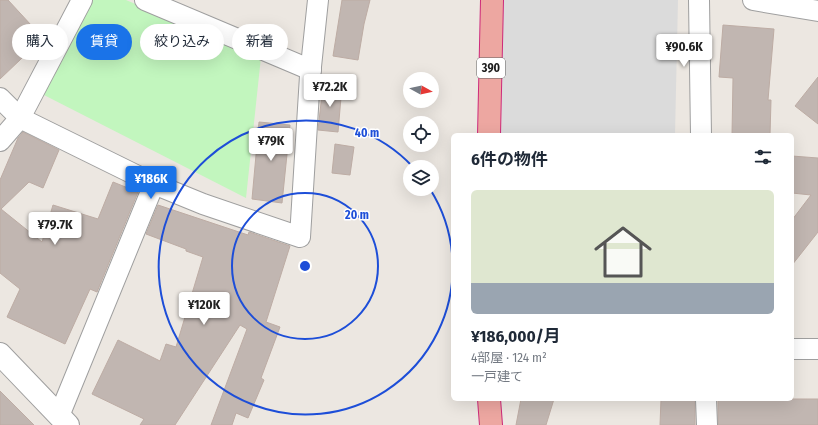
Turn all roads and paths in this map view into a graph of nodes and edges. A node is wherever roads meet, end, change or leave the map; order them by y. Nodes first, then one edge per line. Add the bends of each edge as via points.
1 (82, 0) edge
2 (145, 0) edge
3 (318, 0) edge
4 (492, 0) edge
5 (699, 0) edge
6 (753, 0) edge
7 (818, 11) edge
8 (311, 70) junction
9 (0, 98) edge
10 (20, 118) junction
11 (489, 133) edge
12 (701, 133) edge
13 (0, 141) edge
14 (154, 184) junction
15 (794, 349) edge
16 (818, 349) edge
17 (0, 354) edge
18 (489, 401) edge
19 (706, 401) edge
20 (63, 420) edge
21 (491, 425) edge
22 (707, 425) edge

1 - 10 street
2 - 8 street
3 - 8 street
4 - 11 highway, 390
5 - 12 street
6 - 7 street
8 - 14 street via 300,237 203,204
9 - 10 street
10 - 13 street
10 - 14 street
14 - 20 street
15 - 16 street
17 - 20 street
18 - 21 highway
19 - 22 street

